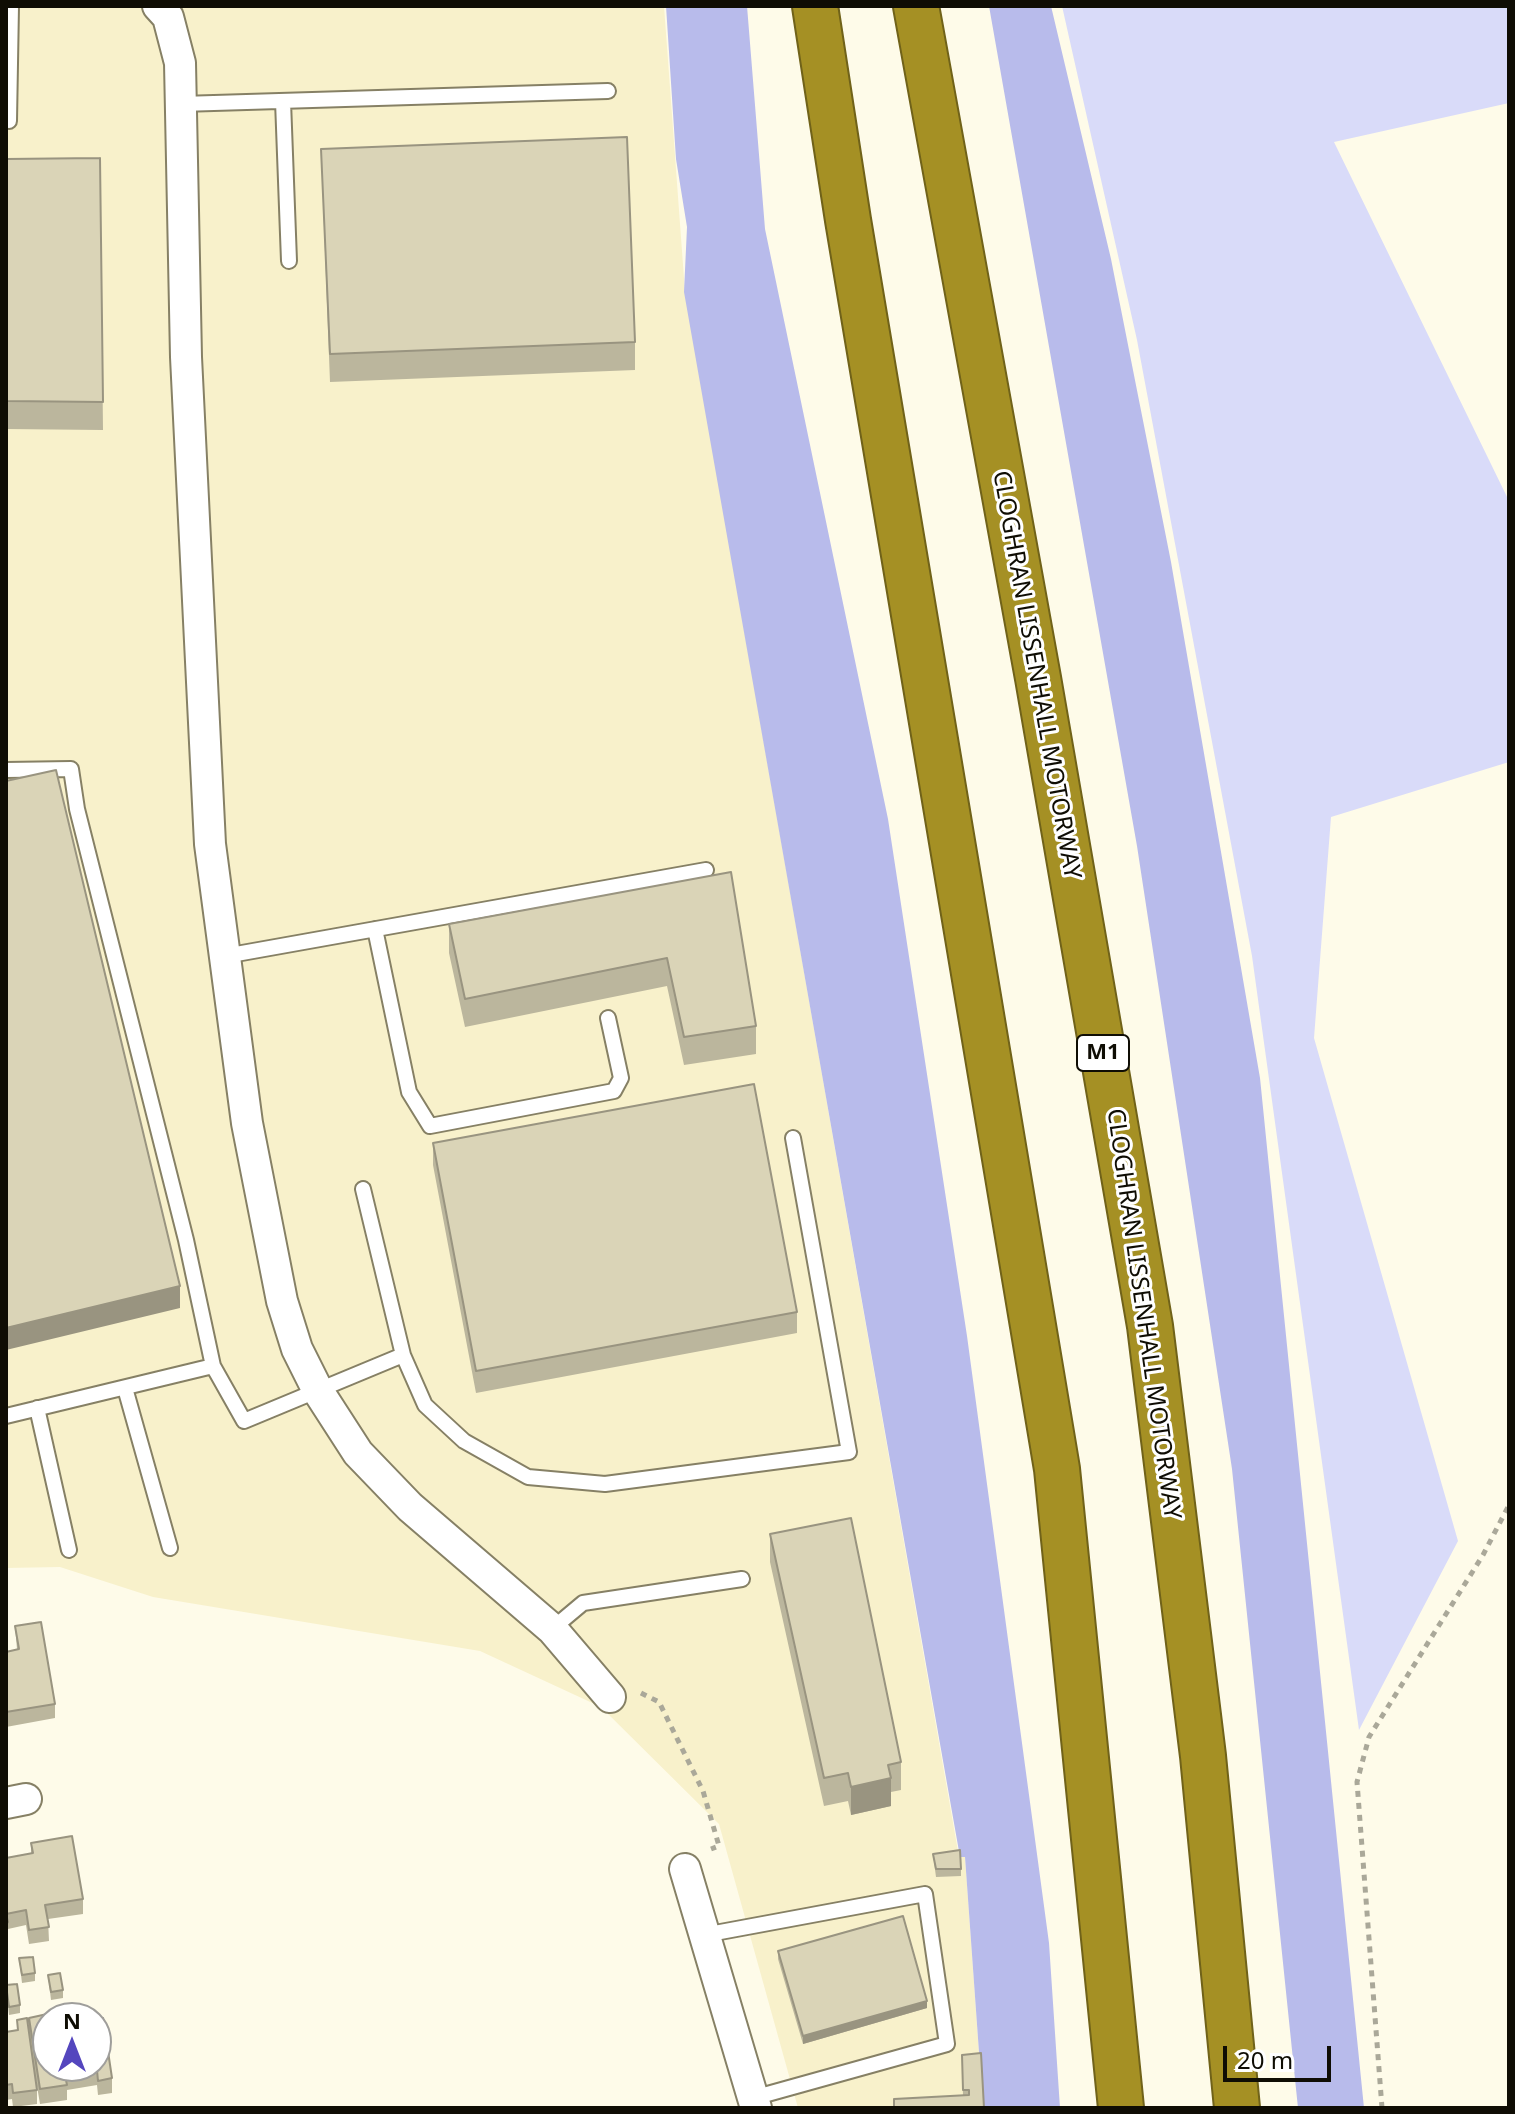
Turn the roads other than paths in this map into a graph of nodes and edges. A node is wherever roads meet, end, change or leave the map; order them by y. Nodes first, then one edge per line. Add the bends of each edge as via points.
1 (11, 6) edge
2 (158, 6) edge
3 (815, 6) edge
4 (916, 6) edge
5 (608, 91) dead end
6 (283, 101) junction
7 (181, 104) junction
8 (9, 121) dead end
9 (289, 261) dead end
10 (6, 770) edge
11 (706, 870) dead end
12 (375, 929) junction
13 (225, 956) junction
14 (608, 1018) dead end
15 (793, 1138) dead end
16 (363, 1189) dead end
17 (403, 1355) junction
18 (213, 1366) junction
19 (125, 1388) junction
20 (318, 1391) junction
21 (37, 1408) junction
22 (6, 1416) edge
23 (170, 1548) dead end
24 (69, 1550) dead end
25 (742, 1579) dead end
26 (552, 1629) junction
27 (610, 1697) road end
28 (685, 1869) road end
29 (704, 1935) junction
30 (754, 2103) edge
31 (1121, 2108) edge
32 (1237, 2108) edge

1 - 8 lane
2 - 7 street via 168,17 180,63
3 - 31 highway via 1057,1469
4 - 32 highway, CLOGHRAN LISSENHALL MOTORWAY / M1 via 1150,1326 1203,1756
5 - 6 lane
6 - 7 lane
6 - 9 lane
7 - 13 street via 186,357 210,844
10 - 18 lane via 71,769
11 - 12 lane
12 - 13 lane
12 - 14 lane via 409,1092 430,1126 614,1091 621,1078
13 - 20 street via 247,1123 282,1301
15 - 17 lane via 849,1452 605,1484 528,1477 464,1441 425,1405
16 - 17 lane
17 - 20 lane
18 - 19 lane
18 - 20 lane via 244,1421
19 - 21 lane
19 - 23 lane
20 - 26 street via 382,1480
21 - 22 lane
21 - 24 lane
25 - 26 lane via 583,1603
26 - 27 street
28 - 29 street
29 - 30 street
29 - 30 lane via 925,1894 947,2044

